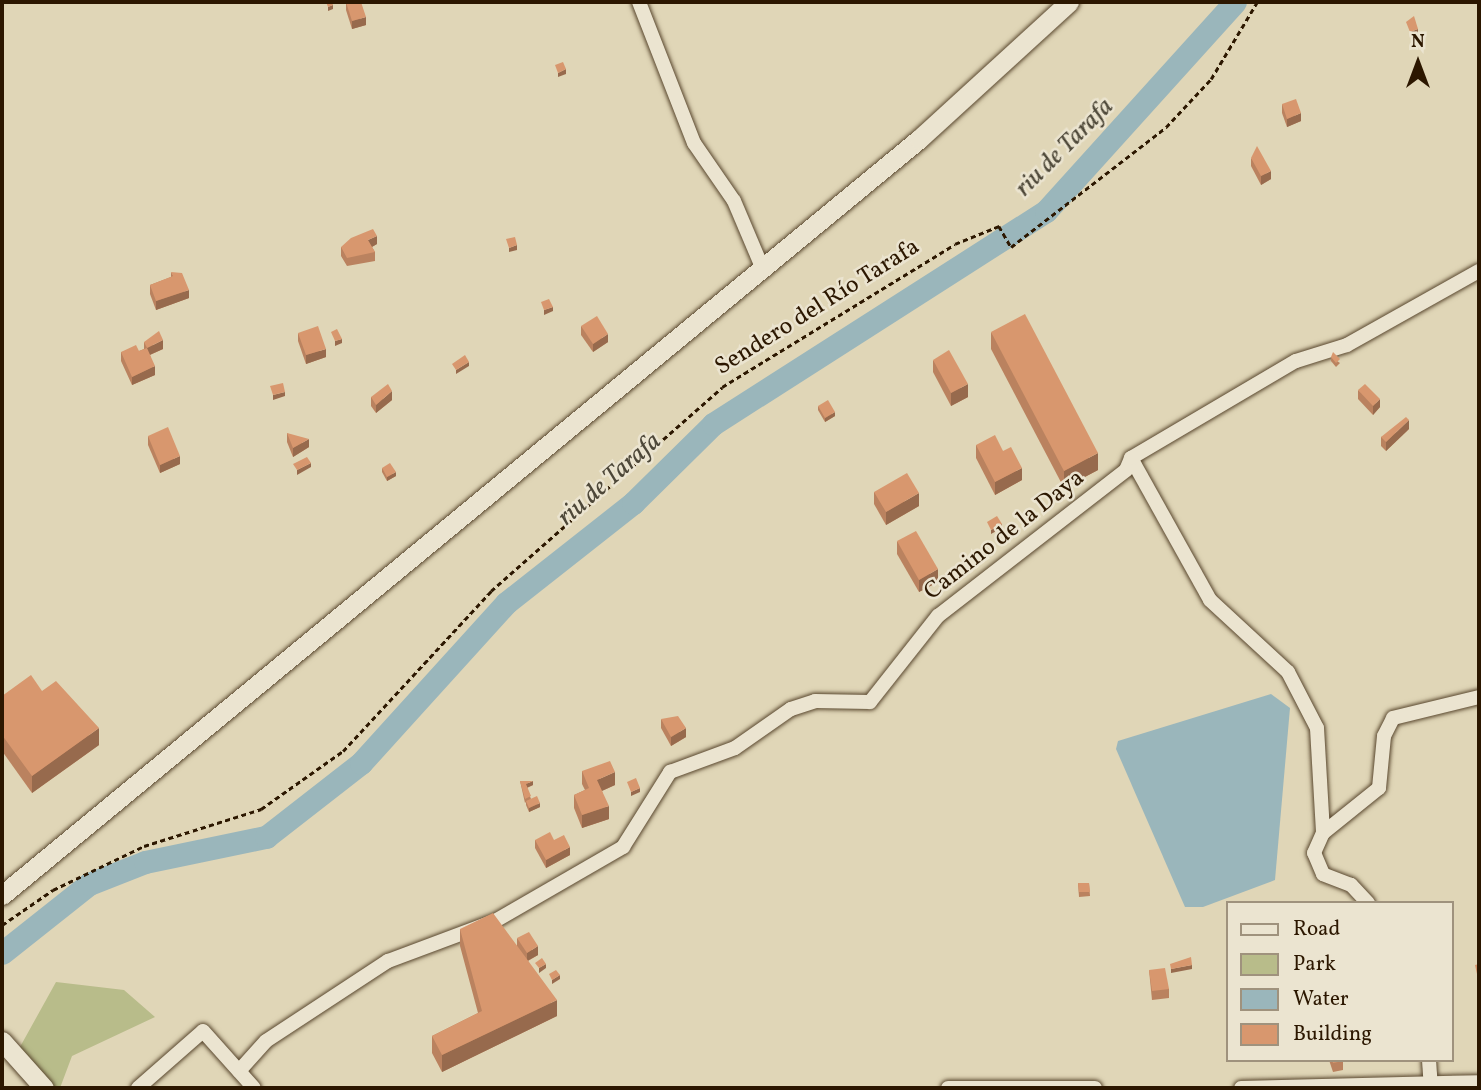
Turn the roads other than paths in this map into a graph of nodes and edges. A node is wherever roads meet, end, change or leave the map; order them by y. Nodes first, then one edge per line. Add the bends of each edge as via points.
1 (639, 2) edge
2 (1069, 2) edge
3 (762, 267) junction
4 (1479, 271) edge
5 (1131, 458) junction
6 (1479, 697) edge
7 (1323, 833) junction
8 (2, 893) edge
9 (1366, 901) edge
10 (2, 1041) edge
11 (2, 1060) edge
12 (1429, 1062) edge
13 (239, 1071) junction
14 (1479, 1082) edge
15 (1431, 1086) edge
16 (27, 1088) edge
17 (44, 1088) edge
18 (138, 1088) edge
19 (254, 1088) edge
20 (948, 1088) edge
21 (1095, 1088) edge
22 (1241, 1088) edge

1 - 3 street via 694,143 734,201
2 - 3 main road via 919,139
3 - 8 main road
4 - 5 street, Camino de la Daya via 1357,340 1296,361
5 - 7 street via 1210,600 1288,671 1317,728
5 - 13 street, Camino de la Daya via 1126,470 938,616 870,702 815,701 791,709 735,748 670,772 623,846 495,921 388,961 266,1041
6 - 7 street via 1393,718 1384,736 1379,788
7 - 9 street via 1314,853 1323,874 1351,885
10 - 17 main road
11 - 16 main road
12 - 15 street
13 - 18 street via 203,1031
13 - 19 street
14 - 15 street
15 - 22 street
20 - 21 street

